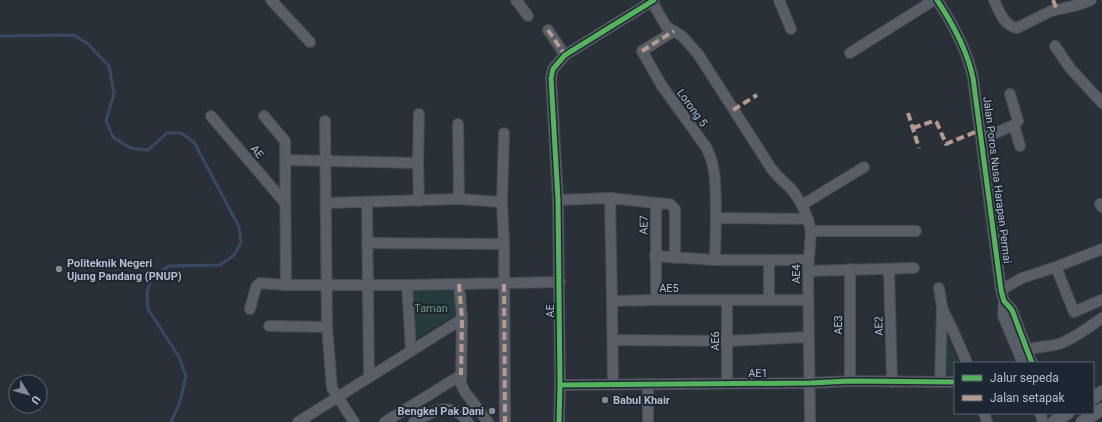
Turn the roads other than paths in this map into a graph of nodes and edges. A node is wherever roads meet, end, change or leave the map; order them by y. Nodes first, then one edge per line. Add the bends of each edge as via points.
1 (271, 0) edge
2 (516, 0) edge
3 (652, 0) edge
4 (779, 0) edge
5 (934, 0) edge
6 (937, 0) edge
7 (994, 0) edge
8 (1091, 0) edge
9 (528, 16) dead end
10 (792, 29) dead end
11 (548, 30) dead end
12 (674, 31) junction
13 (310, 42) dead end
14 (1055, 46) dead end
15 (850, 53) dead end
16 (565, 55) junction
17 (1010, 94) dead end
18 (1102, 103) edge
19 (419, 114) dead end
20 (211, 116) dead end
21 (264, 116) dead end
22 (325, 121) dead end
23 (458, 124) dead end
24 (1014, 125) junction
25 (504, 133) dead end
26 (982, 139) junction
27 (1020, 146) dead end
28 (285, 160) junction
29 (325, 162) junction
30 (418, 163) junction
31 (864, 167) dead end
32 (610, 198) junction
33 (459, 199) junction
34 (558, 200) junction
35 (419, 201) junction
36 (367, 202) junction
37 (502, 202) junction
38 (285, 203) junction
39 (326, 203) junction
40 (656, 203) junction
41 (802, 204) junction
42 (716, 218) junction
43 (808, 219) junction
44 (811, 231) junction
45 (916, 231) dead end
46 (367, 243) junction
47 (504, 244) junction
48 (1102, 249) edge
49 (655, 256) junction
50 (675, 258) junction
51 (716, 260) junction
52 (769, 260) junction
53 (808, 266) junction
54 (1056, 267) junction
55 (914, 268) dead end
56 (850, 269) junction
57 (889, 270) junction
58 (560, 282) junction
59 (327, 284) junction
60 (368, 284) junction
61 (407, 284) junction
62 (459, 284) junction
63 (504, 284) junction
64 (286, 285) junction
65 (939, 288) dead end
66 (1001, 290) junction
67 (656, 300) junction
68 (727, 300) junction
69 (769, 300) junction
70 (808, 300) junction
71 (1101, 300) edge
72 (612, 302) junction
73 (942, 307) junction
74 (250, 309) dead end
75 (1102, 318) edge
76 (462, 319) junction
77 (269, 326) dead end
78 (327, 327) junction
79 (809, 337) junction
80 (613, 340) junction
81 (726, 341) junction
82 (411, 351) junction
83 (1023, 351) junction
84 (967, 362) edge
85 (1023, 362) edge
86 (1031, 362) edge
87 (461, 375) junction
88 (369, 376) junction
89 (850, 381) junction
90 (892, 382) junction
91 (940, 382) junction
92 (954, 382) edge
93 (727, 383) junction
94 (810, 383) junction
95 (648, 384) junction
96 (560, 385) junction
97 (613, 385) junction
98 (337, 397) junction
99 (1102, 410) edge
100 (1042, 414) edge
101 (1066, 414) edge
102 (1052, 420) edge
103 (298, 422) edge
104 (354, 422) edge
105 (385, 422) edge
106 (414, 422) edge
107 (468, 422) edge
108 (488, 422) edge
109 (505, 422) edge
110 (559, 422) edge
111 (648, 422) edge
112 (810, 422) edge
113 (1082, 422) edge

1 - 13 street
2 - 9 street
3 - 12 street, AE4 via 666,26
3 - 16 street
4 - 10 street
5 - 15 street
6 - 26 street, Jalan Poros Nusa Harapan Permai via 948,17 970,65
7 - 8 street via 1008,25 1017,28 1051,11
11 - 16 street
12 - 41 street, AE4 via 698,54 771,168
12 - 42 street, Lorong 5 via 642,51 662,86 712,158
14 - 18 street via 1081,81
16 - 34 street, AE via 553,70 551,78
17 - 24 street via 1018,121
19 - 30 street
20 - 38 street, AE
21 - 28 street via 284,138
22 - 29 street
23 - 33 street
24 - 26 street
24 - 27 street
25 - 37 street
26 - 66 street, Jalan Poros Nusa Harapan Permai
28 - 29 street
28 - 38 street
29 - 30 street
29 - 39 street
30 - 35 street
31 - 41 street
32 - 34 street, AE7
32 - 40 street, AE7
32 - 72 street
33 - 35 street
33 - 37 street
34 - 58 street, AE
35 - 36 street
36 - 39 street
36 - 46 street
37 - 47 street
38 - 64 street
39 - 59 street
40 - 49 street, AE7
40 - 50 street via 674,206
41 - 43 street, AE4
42 - 43 street
42 - 51 street
43 - 44 street, AE4
44 - 45 street
44 - 53 street, AE4
46 - 47 street
46 - 60 street
47 - 63 street
48 - 54 street
49 - 50 street
49 - 67 street, AE7
50 - 51 street
51 - 52 street
52 - 53 street
52 - 69 street
53 - 56 street
53 - 70 street, AE4
54 - 66 street via 1022,278
54 - 71 street via 1074,312
55 - 57 street
56 - 57 street
56 - 89 street, AE3
57 - 90 street, AE2
58 - 63 street
58 - 96 street, AE
59 - 60 street
59 - 64 street
59 - 78 street
60 - 61 street
60 - 88 street
61 - 62 street
61 - 82 street
62 - 63 street
62 - 76 street
63 - 109 street
64 - 74 street via 258,284
65 - 73 street
66 - 83 street, Jalan Poros Nusa Harapan Permai via 1004,301 1012,310
67 - 68 street, AE5
67 - 72 street, AE5
68 - 69 street, AE5
68 - 81 street, AE6
69 - 70 street, AE5
70 - 79 street, AE4
72 - 80 street
73 - 84 street
73 - 91 street
75 - 83 street via 1060,343
76 - 82 street
76 - 87 street
77 - 78 street
78 - 98 street via 332,388
79 - 81 street
79 - 94 street, AE4
80 - 81 street
80 - 97 street
81 - 93 street, AE6
82 - 88 street
83 - 85 street
83 - 86 street, Jalan Poros Nusa Harapan Permai
87 - 105 street
87 - 108 street via 461,384
88 - 98 street
89 - 90 street, AE1
89 - 94 street, AE1
90 - 91 street, AE1
91 - 92 street, AE1
93 - 94 street, AE1
93 - 95 street, AE1
94 - 112 street, AE4
95 - 97 street, AE1
95 - 111 street
96 - 97 street, AE1
96 - 110 street, AE
98 - 103 street
98 - 104 street
99 - 113 main road
100 - 102 street
101 - 102 main road
106 - 107 street via 434,411 448,410 457,412

